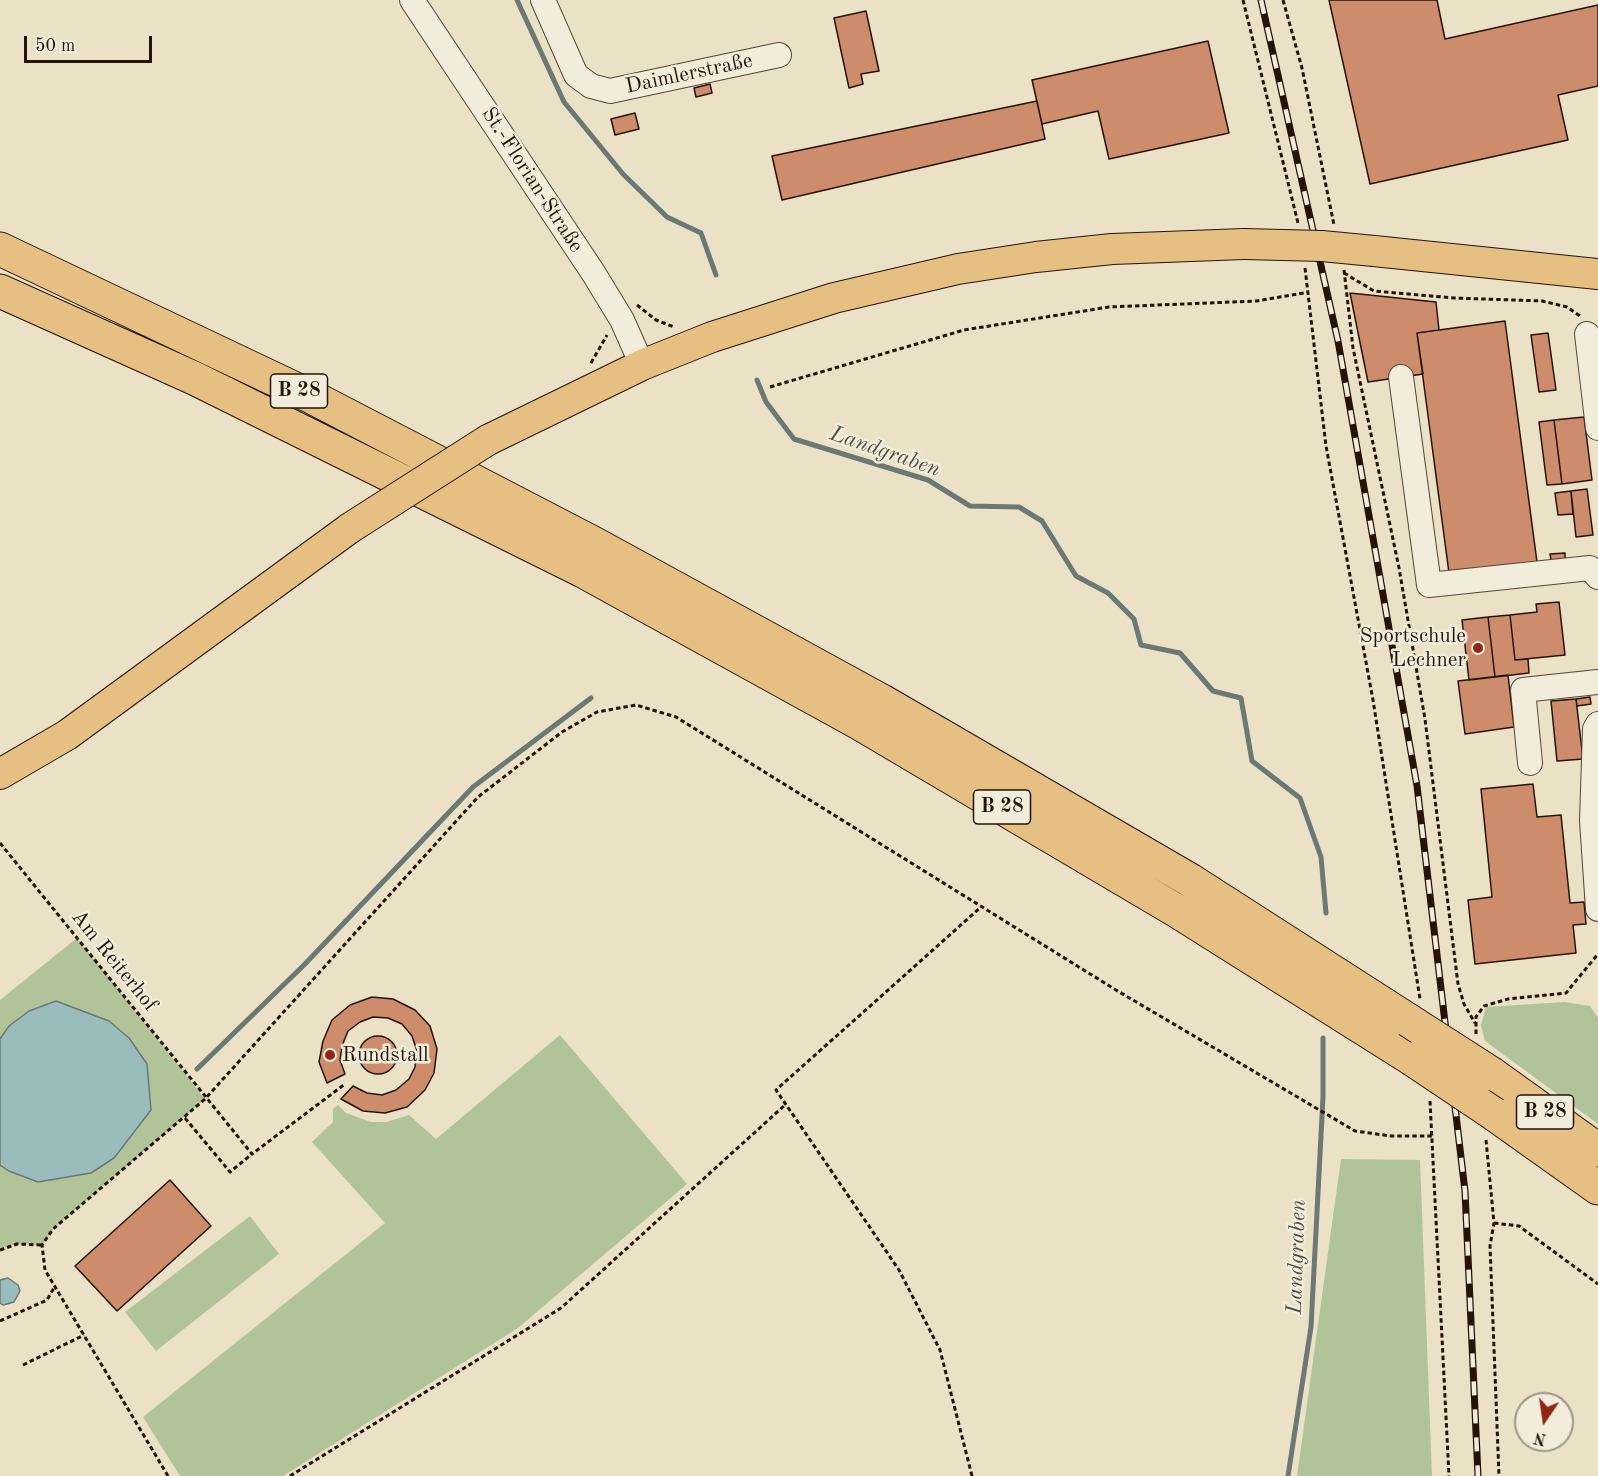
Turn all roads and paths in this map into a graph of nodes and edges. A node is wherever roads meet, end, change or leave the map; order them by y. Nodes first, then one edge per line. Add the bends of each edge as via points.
1 (412, 0) edge
2 (543, 0) edge
3 (1243, 0) edge
4 (1283, 0) edge
5 (779, 55) dead end
6 (1335, 227) dead end
7 (1299, 234) dead end
8 (0, 249) edge
9 (1303, 257) dead end
10 (1342, 261) dead end
11 (1344, 273) junction
12 (1598, 274) edge
13 (0, 291) edge
14 (1309, 292) junction
15 (1587, 334) joint
16 (642, 365) junction
17 (1595, 368) edge
18 (1401, 377) dead end
19 (770, 387) dead end
20 (1598, 428) edge
21 (1598, 577) edge
22 (1598, 682) edge
23 (1598, 724) edge
24 (1530, 763) dead end
25 (0, 774) edge
26 (0, 843) edge
27 (981, 907) junction
28 (1598, 909) edge
29 (1598, 954) edge
30 (1414, 1010) junction
31 (345, 1084) dead end
32 (1429, 1091) dead end
33 (205, 1099) junction
34 (785, 1105) junction
35 (184, 1118) junction
36 (1433, 1136) junction
37 (1598, 1150) edge
38 (252, 1154) junction
39 (1598, 1188) edge
40 (42, 1245) junction
41 (0, 1250) edge
42 (1598, 1284) edge
43 (55, 1286) junction
44 (0, 1321) edge
45 (84, 1335) junction
46 (23, 1365) dead end
47 (168, 1476) edge
48 (290, 1476) edge
49 (972, 1476) edge
50 (1449, 1476) edge
51 (1499, 1476) edge

1 - 16 street, St.-Florian-Straße via 594,274 622,320
2 - 5 street, Daimlerstraße via 576,75 591,86 610,91
3 - 7 path
4 - 6 path via 1302,68
8 - 30 highway, B 28 via 310,396 655,577 882,701
9 - 14 path
10 - 11 path
11 - 15 path via 1374,291 1542,301 1568,307 1582,318
11 - 29 path via 1353,348 1399,568 1425,719 1458,984 1464,1004 1475,1023 1479,1011 1496,1001 1566,993
12 - 16 main road, bridge via 1322,246 1244,244 1112,249 958,269 834,298 712,337
13 - 39 highway, B 28, bridge via 196,379 583,571 859,723 1177,911 1412,1059
14 - 19 path via 1257,301 1109,307 964,330
14 - 30 path via 1326,446 1373,700
15 - 17 street
16 - 25 main road, bridge via 488,440 350,528 67,735
17 - 20 street
18 - 21 street via 1429,585 1590,568
22 - 24 street via 1523,690
23 - 28 street via 1592,820
26 - 33 path, Am Reiterhof
27 - 33 path via 676,717 636,705 597,712 562,732 478,797
27 - 34 path via 776,1090
27 - 36 path via 1355,1131
30 - 37 highway, B 28, bridge via 1492,1074
31 - 38 path
32 - 36 path
33 - 35 path
33 - 38 path, Am Reiterhof
34 - 48 path via 561,1308
34 - 49 path via 899,1270 940,1350
35 - 38 path via 230,1172
35 - 40 path via 53,1229
36 - 50 path
40 - 41 path via 17,1244
40 - 43 path via 45,1270
42 - 51 path via 1519,1226 1494,1222 1490,1246
43 - 44 path via 47,1300
43 - 45 path
45 - 46 path
45 - 47 path

